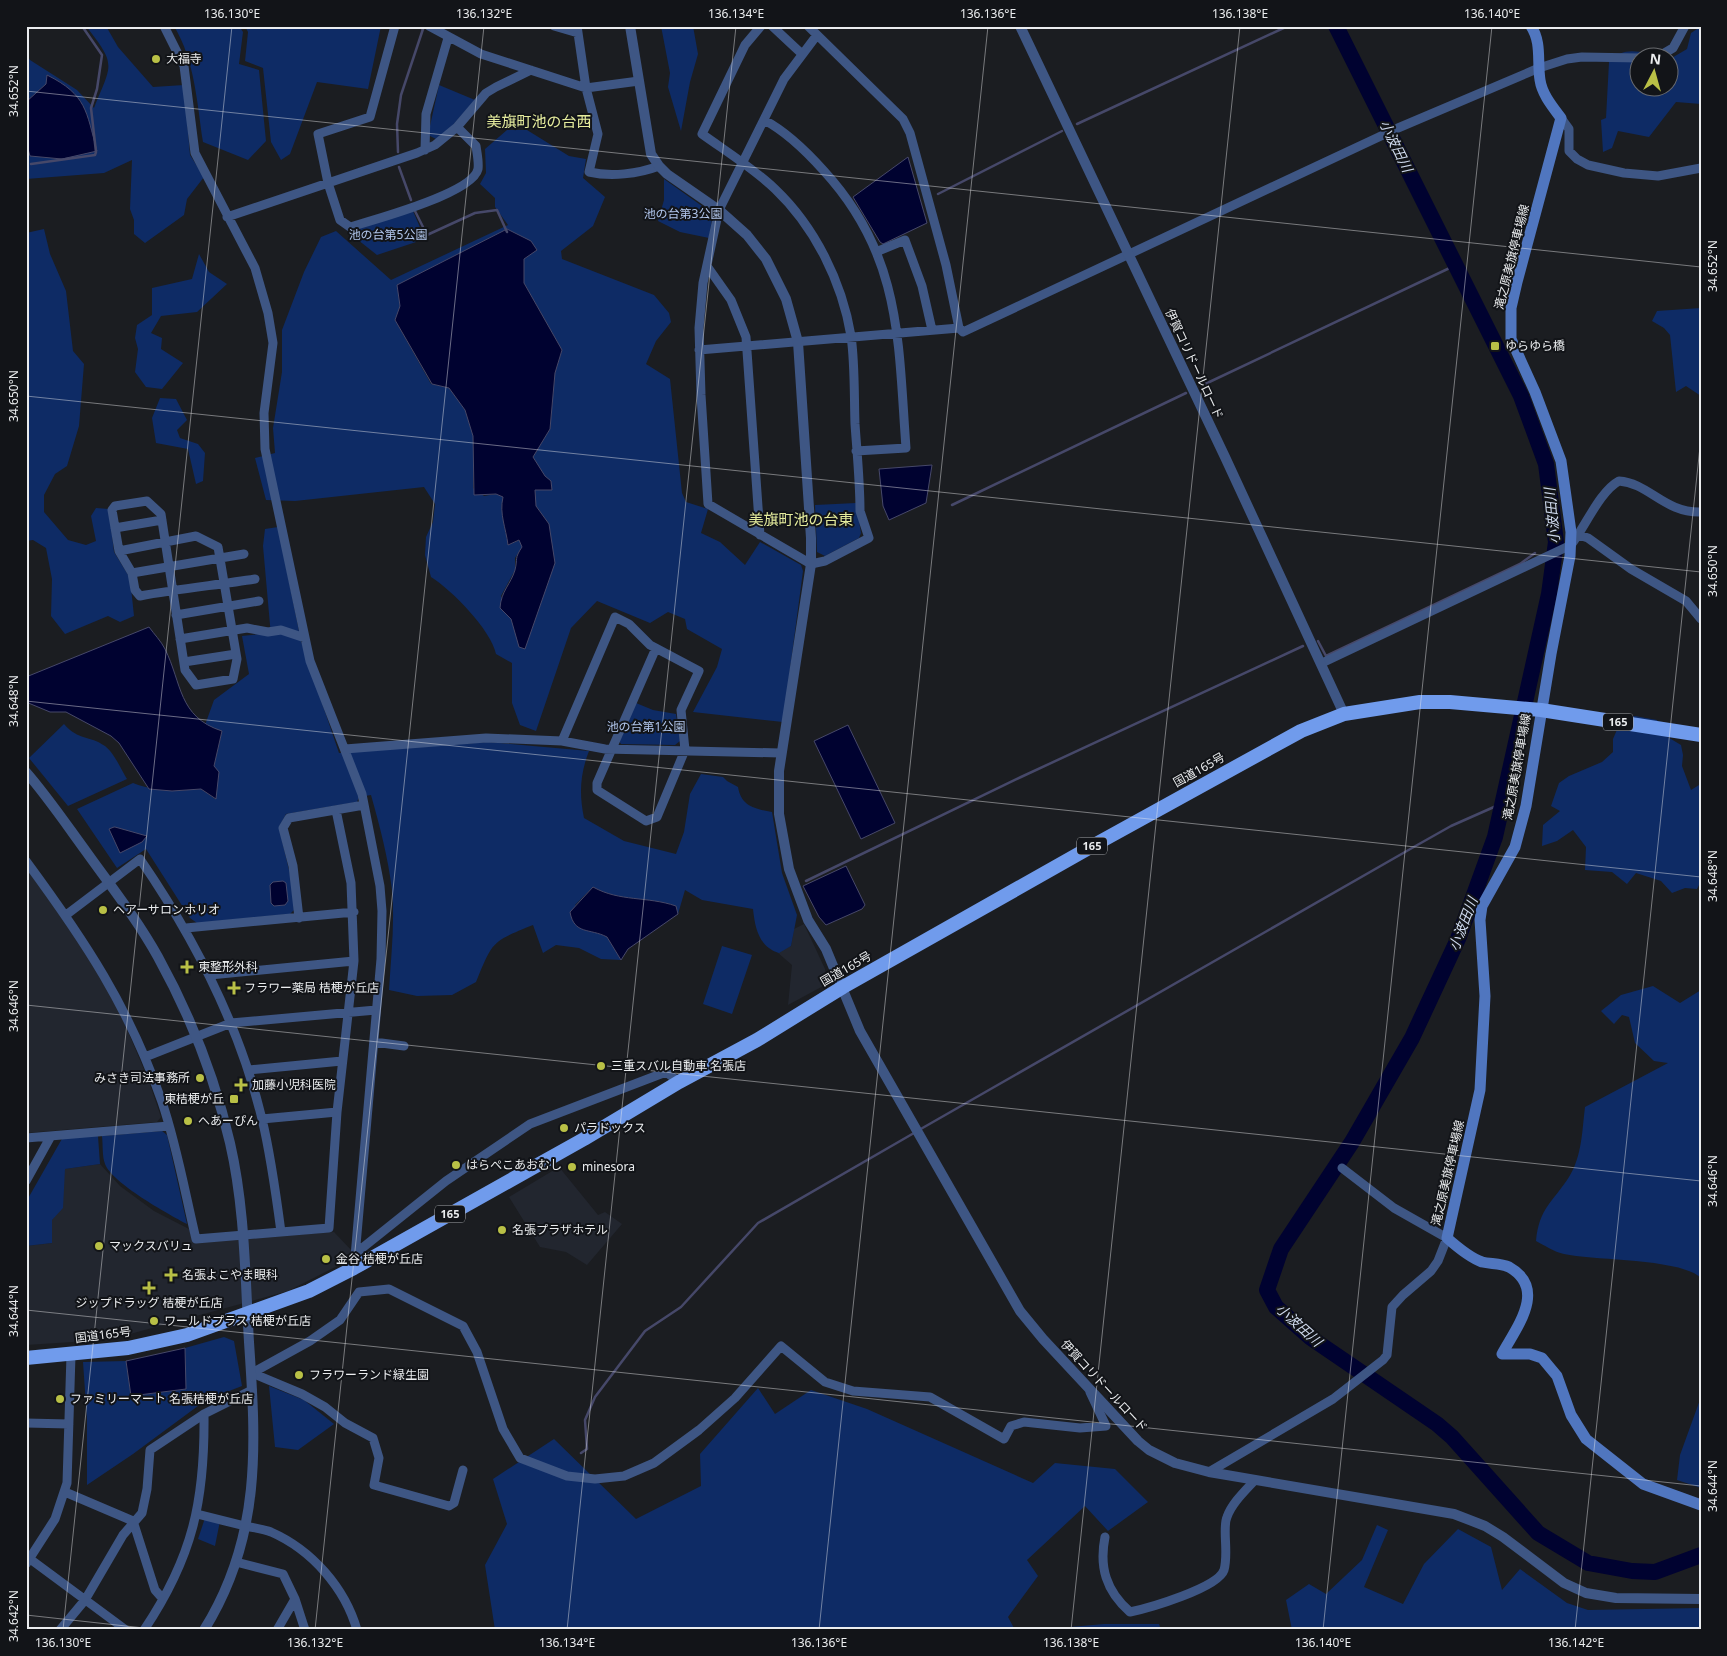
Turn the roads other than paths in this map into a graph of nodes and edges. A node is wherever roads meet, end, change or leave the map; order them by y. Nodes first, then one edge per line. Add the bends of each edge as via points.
1 (164, 26) edge
2 (395, 26) edge
3 (429, 26) edge
4 (554, 26) edge
5 (630, 26) edge
6 (761, 26) edge
7 (772, 26) edge
8 (808, 26) edge
9 (1020, 26) edge
10 (1531, 26) edge
11 (1685, 26) edge
12 (578, 30) edge
13 (817, 35) junction
14 (448, 38) junction
15 (1673, 48) edge
16 (802, 54) junction
17 (1630, 58) edge
18 (1539, 68) junction
19 (531, 70) junction
20 (639, 81) junction
21 (586, 88) junction
22 (1561, 118) junction
23 (764, 120) junction
24 (457, 127) junction
25 (425, 150) junction
26 (742, 162) junction
27 (659, 166) junction
28 (1701, 168) edge
29 (328, 183) junction
30 (719, 210) junction
31 (227, 217) junction
32 (876, 252) junction
33 (1129, 256) junction
34 (707, 266) junction
35 (959, 328) junction
36 (932, 330) junction
37 (898, 333) junction
38 (851, 338) junction
39 (798, 342) junction
40 (748, 347) junction
41 (699, 350) junction
42 (856, 451) junction
43 (1701, 512) edge
44 (162, 520) junction
45 (115, 528) junction
46 (760, 535) junction
47 (1579, 535) junction
48 (166, 542) junction
49 (1566, 548) junction
50 (119, 551) junction
51 (244, 554) dead end
52 (220, 558) junction
53 (811, 564) junction
54 (169, 566) junction
55 (132, 573) junction
56 (256, 579) dead end
57 (225, 584) junction
58 (172, 592) junction
59 (259, 601) dead end
60 (228, 606) junction
61 (176, 615) junction
62 (1701, 619) edge
63 (232, 631) junction
64 (305, 638) junction
65 (180, 639) junction
66 (656, 648) junction
67 (236, 654) junction
68 (184, 662) junction
69 (1322, 663) junction
70 (1538, 710) junction
71 (1344, 714) junction
72 (1701, 735) edge
73 (562, 741) junction
74 (344, 749) junction
75 (612, 749) junction
76 (685, 750) junction
77 (780, 753) junction
78 (26, 772) edge
79 (364, 805) junction
80 (336, 810) junction
81 (26, 861) edge
82 (109, 882) junction
83 (354, 912) junction
84 (66, 915) junction
85 (298, 918) junction
86 (186, 928) junction
87 (354, 961) junction
88 (210, 975) junction
89 (843, 987) junction
90 (376, 1010) junction
91 (349, 1012) junction
92 (231, 1023) junction
93 (196, 1037) junction
94 (374, 1042) junction
95 (404, 1046) dead end
96 (145, 1058) junction
97 (342, 1061) junction
98 (249, 1070) junction
99 (679, 1082) junction
100 (370, 1097) junction
101 (379, 1101) dead end
102 (337, 1112) junction
103 (262, 1119) junction
104 (169, 1126) junction
105 (51, 1136) junction
106 (26, 1138) edge
107 (1342, 1168) dead end
108 (26, 1181) edge
109 (281, 1232) junction
110 (244, 1235) junction
111 (1448, 1238) junction
112 (356, 1253) junction
113 (354, 1268) junction
114 (248, 1315) junction
115 (71, 1355) junction
116 (26, 1358) edge
117 (252, 1373) junction
118 (1088, 1389) junction
119 (252, 1390) junction
120 (204, 1414) junction
121 (26, 1423) edge
122 (69, 1424) junction
123 (463, 1470) dead end
124 (1209, 1472) junction
125 (1255, 1480) junction
126 (64, 1492) junction
127 (1701, 1506) edge
128 (197, 1514) junction
129 (133, 1522) junction
130 (246, 1526) junction
131 (1105, 1536) dead end
132 (28, 1560) edge
133 (236, 1562) junction
134 (163, 1599) junction
135 (296, 1599) junction
136 (1701, 1599) edge
137 (85, 1600) junction
138 (60, 1630) edge
139 (126, 1630) edge
140 (144, 1630) edge
141 (204, 1630) edge
142 (277, 1630) edge
143 (305, 1630) edge
144 (357, 1630) edge

1 - 31 street via 184,66 195,152
2 - 29 street via 370,116 318,134
3 - 14 street
4 - 12 street
5 - 20 street
6 - 26 street via 745,45 702,134
7 - 16 street
8 - 13 street
9 - 33 street, 伊賀コリドールロード
10 - 18 main road via 1538,42
11 - 15 street
12 - 21 street
13 - 16 street
13 - 35 street via 903,119 910,133 946,265
14 - 19 street via 482,54
14 - 25 street via 426,114
16 - 23 street via 784,79
17 - 18 street via 1582,57
18 - 22 main road via 1544,93
18 - 33 street via 1398,128
19 - 21 street
19 - 24 street via 496,86
20 - 21 street
20 - 27 street via 650,149
21 - 27 street via 598,134 589,172 601,176 647,171
22 - 28 street via 1569,129 1569,150 1588,166 1649,176
22 - 49 main road, 滝之原美旗停車場線 via 1517,282 1510,330 1561,461
23 - 26 street
23 - 32 street via 776,126 811,156 835,183 867,231
24 - 25 street
24 - 29 street via 476,146 478,170 473,178 441,197 350,227 340,220
25 - 29 street
26 - 30 street
26 - 38 street via 776,190 801,219 822,252 835,281
27 - 30 street, 伊賀コリドールロード
29 - 31 street
30 - 34 street
30 - 39 street, 伊賀コリドールロード via 747,235 766,259 786,299
31 - 64 street via 255,268 273,335 264,413 265,449
32 - 36 street via 905,240 922,286
32 - 37 street via 892,294
33 - 35 street via 963,332
33 - 69 street, 伊賀コリドールロード
34 - 40 street via 731,300 744,328
34 - 41 street
35 - 36 street
36 - 37 street
37 - 38 street
37 - 42 street via 906,448
38 - 39 street
38 - 42 street
39 - 40 street
39 - 53 street, 伊賀コリドールロード via 812,538
40 - 41 street
40 - 46 street
41 - 46 street via 708,504
42 - 53 street via 860,511 869,538 825,561
43 - 47 street via 1680,511 1629,482 1619,481 1606,491
44 - 45 street
44 - 45 street via 161,514 147,501 115,506 112,510
44 - 48 street
45 - 50 street
46 - 53 street
47 - 49 street
47 - 62 street via 1686,601
48 - 50 street
48 - 52 street via 196,536 218,547
48 - 54 street
49 - 69 street
49 - 70 main road, 滝之原美旗停車場線
50 - 55 street
51 - 52 street
52 - 54 street
52 - 57 street
53 - 77 street, 伊賀コリドールロード
54 - 55 street
54 - 58 street
55 - 58 street via 135,590 140,596
56 - 57 street
57 - 58 street
57 - 60 street
58 - 61 street
59 - 60 street
60 - 61 street
60 - 63 street
61 - 65 street
63 - 64 street via 247,628 268,632 281,630
63 - 65 street
63 - 67 street
64 - 74 street via 310,661
65 - 68 street
66 - 73 street via 616,617
66 - 75 street
66 - 76 street via 699,671 681,710
67 - 68 street
67 - 68 street via 232,679 196,685 185,670
69 - 71 street, 伊賀コリドールロード
70 - 71 highway, 国道165号 / 165 via 1420,702
70 - 72 highway, 国道165号 / 165
70 - 111 main road, 滝之原美旗停車場線 via 1526,806 1515,847 1482,906 1480,920 1486,996 1480,1090
71 - 89 highway, 国道165号 / 165 via 1301,731
73 - 74 street via 486,738
73 - 75 street
74 - 79 street
75 - 76 street
75 - 76 street via 597,790 646,821 657,817
76 - 77 street
77 - 89 street, 伊賀コリドールロード via 779,814 789,869 808,920 826,949
78 - 82 street
79 - 80 street
79 - 90 street via 382,911
80 - 83 street
80 - 85 street via 289,818 283,828 293,866
81 - 84 street
82 - 84 street
82 - 86 street via 140,859
82 - 93 street via 157,955
83 - 85 street
83 - 87 street
84 - 96 street via 111,984
85 - 86 street
86 - 88 street
87 - 88 street
87 - 91 street
88 - 92 street
89 - 99 highway, 国道165号 / 165 via 757,1040
89 - 118 street, 伊賀コリドールロード via 860,1031 1020,1311
90 - 91 street
90 - 94 street
91 - 92 street
91 - 97 street
92 - 93 street
92 - 98 street
93 - 96 street
93 - 110 street via 217,1094 230,1145
94 - 95 street
94 - 100 street
96 - 104 street
97 - 98 street
97 - 102 street
98 - 103 street
99 - 112 street via 666,1072 530,1124 438,1187
99 - 113 highway, 国道165号 / 165
100 - 101 street
100 - 112 street
102 - 103 street
102 - 109 street via 329,1228
103 - 109 street
104 - 105 street
104 - 110 street via 196,1239
105 - 106 street
105 - 108 street
107 - 111 street via 1394,1208
109 - 110 street
110 - 114 street
111 - 124 street via 1431,1270 1392,1307 1387,1355 1375,1367 1321,1407
111 - 127 main road, 滝之原美旗停車場線 via 1483,1262 1509,1267 1527,1287 1524,1315 1502,1354 1542,1358 1557,1376 1571,1415 1586,1438 1643,1484
112 - 113 street
113 - 114 highway, 国道165号 / 165 via 309,1291
114 - 115 highway, 国道165号 / 165 via 187,1335 128,1348
114 - 117 street
115 - 116 highway, 国道165号 / 165
115 - 122 street
117 - 118 street via 310,1341 340,1320 359,1292 389,1289 462,1326 477,1352 503,1429 520,1458 567,1476 595,1479 624,1476 654,1463 671,1451 735,1398 781,1346 825,1382 853,1391 930,1397 1004,1440 1011,1426 1024,1422 1080,1428 1106,1426
117 - 119 street
117 - 123 street via 302,1394 373,1438 379,1458 374,1484 449,1506 454,1503
118 - 124 street, 伊賀コリドールロード via 1149,1450 1175,1463
119 - 120 street
119 - 130 street via 254,1462
120 - 128 street via 204,1464
120 - 129 street via 150,1450 142,1513
121 - 122 street
122 - 126 street via 68,1472
124 - 125 street, 伊賀コリドールロード
125 - 131 street via 1227,1516 1228,1548 1223,1572 1214,1582 1160,1605 1130,1612 1116,1600 1103,1570
125 - 136 street, 伊賀コリドールロード via 1454,1514 1477,1522 1503,1537 1564,1583 1600,1597
126 - 129 street
126 - 132 street via 52,1524
128 - 130 street
128 - 134 street via 184,1557
129 - 134 street via 155,1590
129 - 137 street
130 - 133 street
130 - 144 street via 270,1531 298,1547 321,1567 338,1588
132 - 137 street
133 - 135 street via 283,1574
133 - 141 street
134 - 140 street
135 - 142 street
135 - 143 street
137 - 138 street
137 - 139 street

